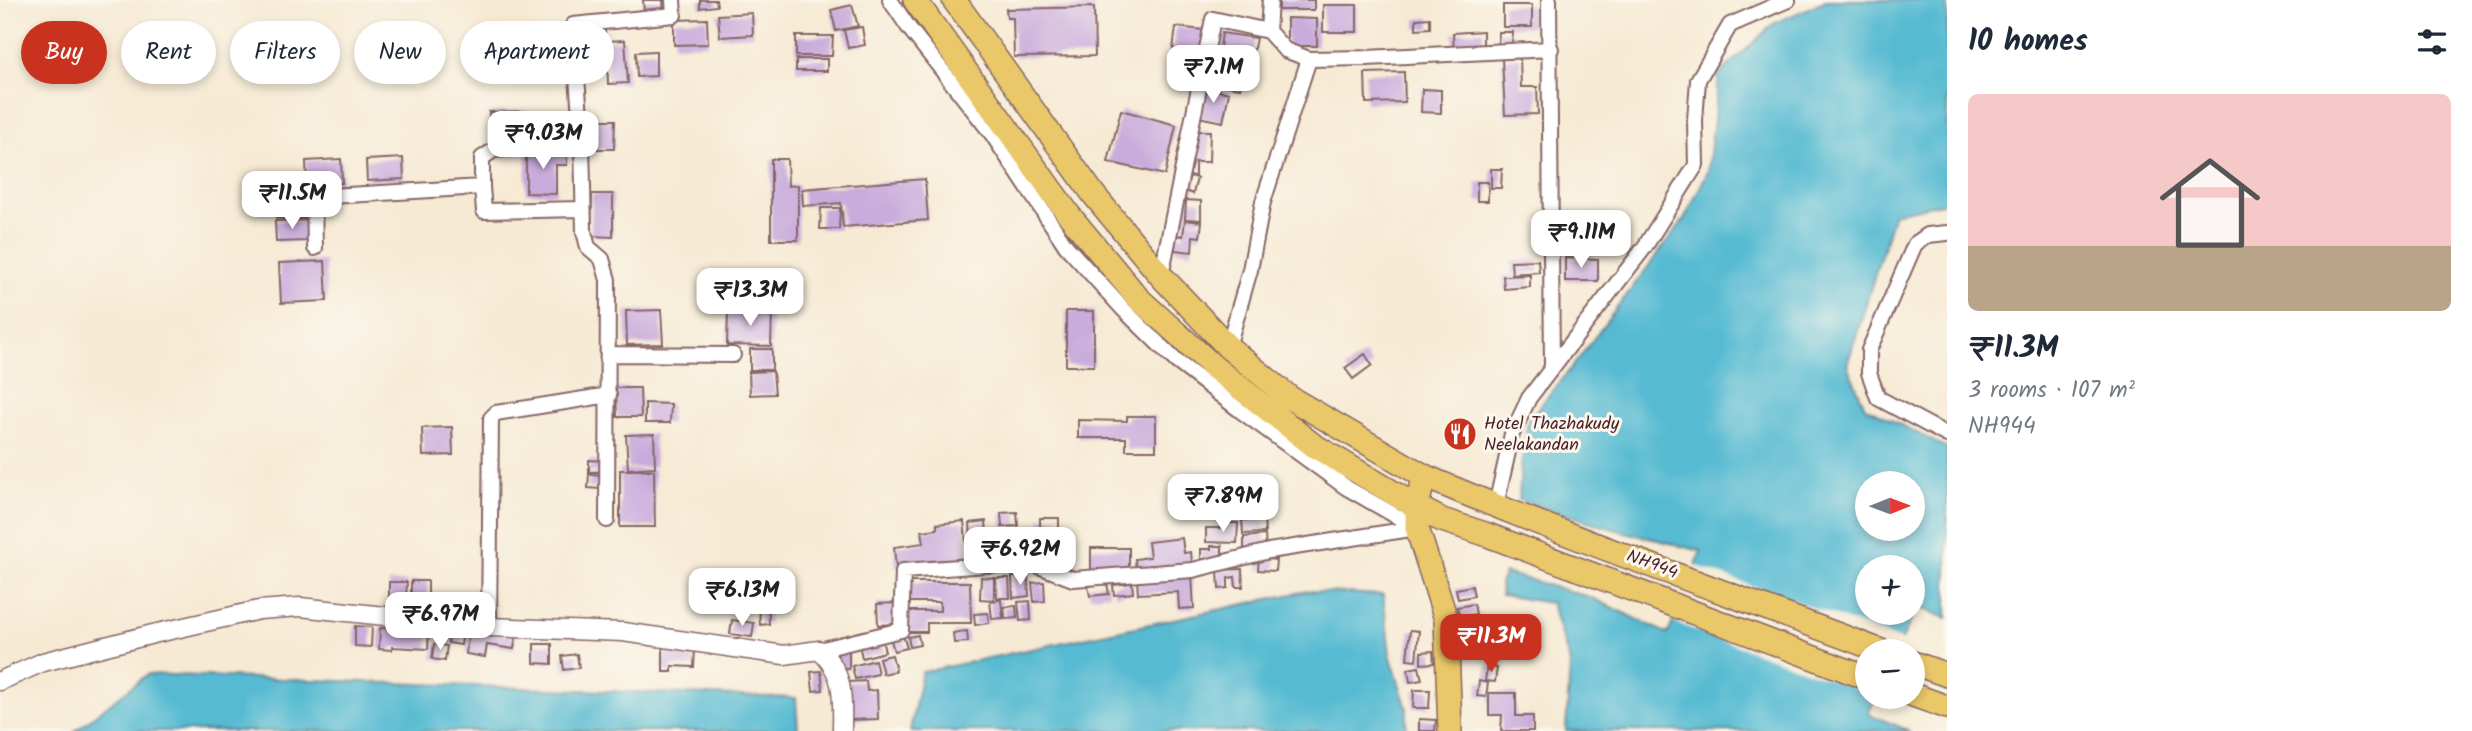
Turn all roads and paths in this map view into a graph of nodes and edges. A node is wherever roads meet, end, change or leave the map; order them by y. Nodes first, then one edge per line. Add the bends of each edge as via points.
1 (674, 0) edge
2 (890, 0) edge
3 (915, 0) edge
4 (954, 0) edge
5 (1270, 0) edge
6 (1549, 0) edge
7 (1788, 0) edge
8 (1268, 31) junction
9 (1551, 49) junction
10 (1309, 59) junction
11 (582, 142) junction
12 (482, 187) junction
13 (582, 209) junction
14 (1947, 233) edge
15 (315, 248) dead end
16 (1161, 275) junction
17 (1228, 348) junction
18 (608, 354) junction
19 (733, 355) dead end
20 (1552, 368) junction
21 (609, 395) junction
22 (1947, 435) edge
23 (1424, 476) junction
24 (1496, 505) junction
25 (1417, 518) junction
26 (607, 520) dead end
27 (489, 627) junction
28 (1855, 641) edge
29 (819, 650) junction
30 (1925, 667) edge
31 (1855, 673) edge
32 (1947, 675) edge
33 (0, 681) edge
34 (1925, 699) edge
35 (1947, 707) edge
36 (842, 731) edge
37 (1450, 731) edge

1 - 11 street via 674,15 573,25
2 - 25 street via 992,134 1066,246 1123,309 1176,361 1347,488
3 - 25 main road, NH944 via 1069,215 1138,298 1215,368 1312,445
4 - 16 main road, NH944 via 1094,195
5 - 8 street
6 - 9 street
7 - 20 street via 1730,25 1698,80 1696,165 1644,248
8 - 10 street via 1285,50
8 - 16 street via 1213,19
9 - 10 street
9 - 20 street
10 - 17 street via 1263,202
11 - 12 street via 494,150 482,158
11 - 13 street
12 - 13 street via 484,211
12 - 15 street via 314,197
13 - 18 street via 588,247 602,259 608,280
14 - 22 street via 1928,234 1915,244 1869,350 1869,373 1878,398
16 - 17 main road, NH944
17 - 23 main road, NH944 via 1290,398
18 - 19 street
18 - 21 street
20 - 24 street via 1512,434
21 - 26 street
21 - 27 street via 496,413 491,418
23 - 24 main road, NH944 / NH944
23 - 25 main road
24 - 28 main road, NH944 / NH944
25 - 29 street via 1193,570 1073,579 1028,562 903,570 901,630
25 - 31 main road, NH944 / NH944 via 1442,520 1485,534
25 - 37 main road via 1446,619
27 - 29 street via 623,632 784,656
27 - 33 street via 300,607 259,610 43,662
29 - 36 street via 831,661 841,682
30 - 32 main road
34 - 35 main road

